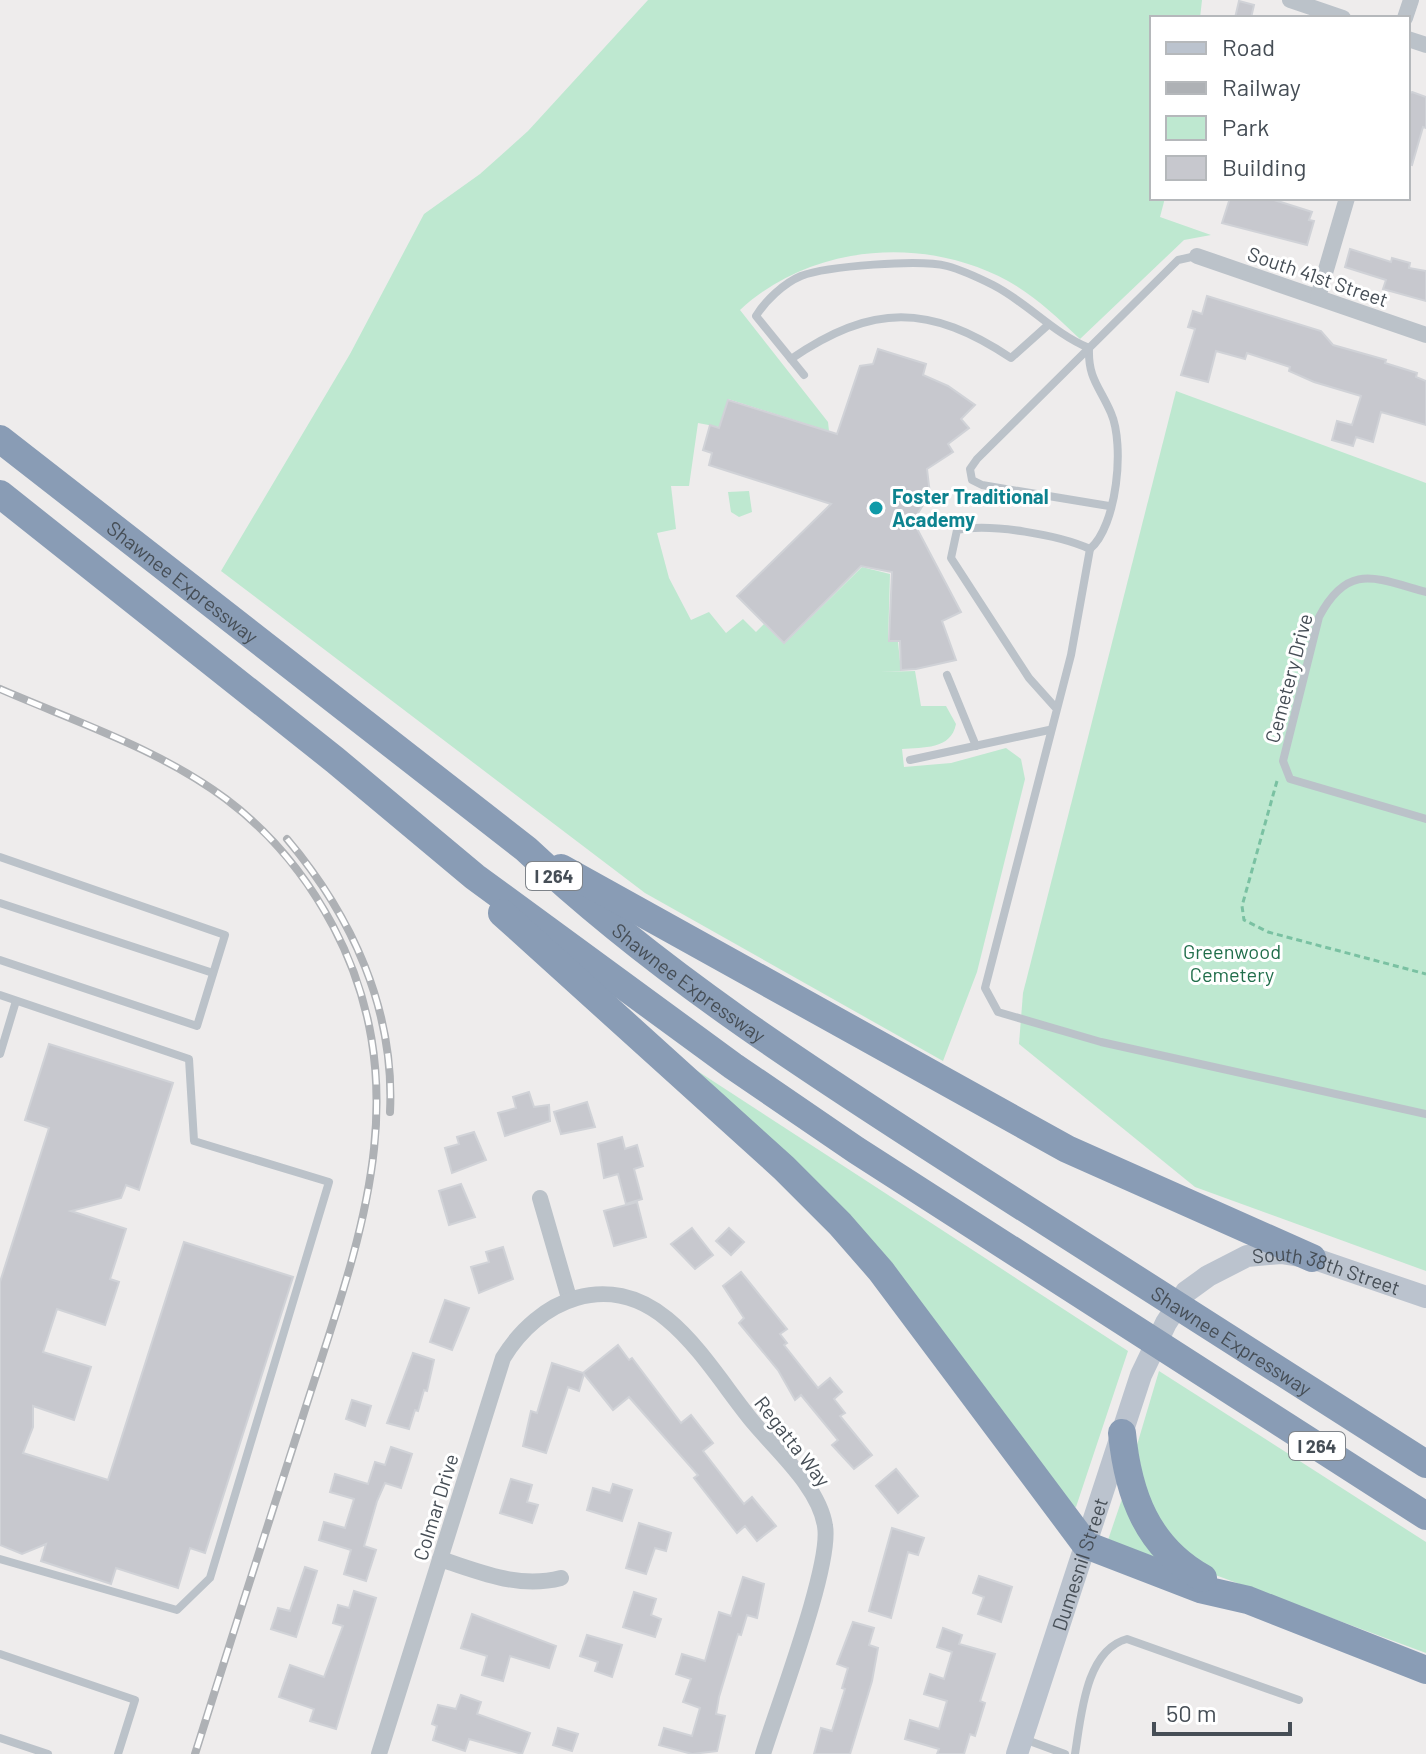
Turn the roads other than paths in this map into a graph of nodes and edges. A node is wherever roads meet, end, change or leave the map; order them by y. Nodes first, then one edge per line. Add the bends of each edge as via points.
1 (1290, 0) edge
2 (1337, 16) edge
3 (1346, 200) edge
4 (1197, 256) joint
5 (1318, 297) junction
6 (1048, 325) junction
7 (1426, 335) edge
8 (1089, 348) junction
9 (791, 359) junction
10 (804, 375) dead end
11 (0, 439) edge
12 (0, 494) edge
13 (1109, 506) junction
14 (1090, 549) junction
15 (1426, 592) edge
16 (947, 675) dead end
17 (1055, 707) junction
18 (1049, 730) junction
19 (976, 746) junction
20 (910, 760) dead end
21 (1426, 819) edge
22 (526, 849) junction
23 (0, 857) edge
24 (475, 877) junction
25 (0, 903) edge
26 (0, 960) edge
27 (213, 973) junction
28 (0, 995) edge
29 (16, 1001) junction
30 (0, 1054) edge
31 (1426, 1114) edge
32 (540, 1198) dead end
33 (1312, 1258) junction
34 (1426, 1297) edge
35 (569, 1298) junction
36 (1141, 1375) joint
37 (1122, 1433) junction
38 (1426, 1464) edge
39 (1426, 1516) edge
40 (1086, 1545) junction
41 (0, 1559) edge
42 (440, 1559) junction
43 (561, 1578) dead end
44 (1248, 1600) junction
45 (0, 1654) edge
46 (1426, 1670) edge
47 (1299, 1700) dead end
48 (0, 1738) edge
49 (1020, 1746) edge
50 (48, 1754) edge
51 (118, 1754) edge
52 (379, 1754) edge
53 (763, 1754) edge
54 (1065, 1754) edge
55 (1075, 1754) edge

1 - 2 street
3 - 5 street
4 - 5 street, South 41st Street
4 - 8 lane via 1178,260
5 - 7 street, South 41st Street
6 - 8 lane
6 - 9 lane via 1011,358 961,328 926,318 887,317 853,324
6 - 9 lane via 1017,299 946,266 842,269 801,276 764,303 756,316
8 - 13 lane via 1089,371 1112,414 1120,457
8 - 13 lane via 970,469 972,480 993,488
9 - 10 lane
11 - 22 highway, Shawnee Expressway / I 264
12 - 24 highway, Shawnee Expressway / I 264
13 - 14 lane via 1103,538
14 - 17 lane via 1071,655
14 - 17 lane via 975,527 957,530 951,558 1029,678
15 - 21 lane, Cemetery Drive via 1357,577 1329,598 1319,617 1283,761 1290,779
16 - 19 lane
17 - 18 lane
18 - 19 lane
18 - 31 lane via 985,988 998,1012 1101,1042
19 - 20 lane
22 - 33 highway via 1067,1149
22 - 38 highway, Shawnee Expressway / I 264 via 593,912 671,970 911,1135
23 - 27 lane via 225,935
24 - 39 highway, Shawnee Expressway / I 264 via 733,1066
24 - 40 highway via 508,921 840,1224 891,1283
25 - 27 lane
26 - 27 lane via 197,1026
28 - 29 lane
29 - 30 lane
29 - 41 lane via 189,1059 194,1141 329,1182 210,1578 177,1610
32 - 35 street
33 - 34 main road, South 38th Street
33 - 36 main road, South 38th Street via 1281,1253 1247,1256 1208,1276 1186,1292
35 - 42 street, Colmar Drive via 534,1320 503,1358
35 - 53 street, Regatta Way via 625,1298 670,1321 804,1485 820,1512 827,1538 824,1557
36 - 37 main road, Dumesnil Street
37 - 40 main road, Dumesnil Street
37 - 44 highway via 1138,1508 1167,1553
40 - 44 highway via 1200,1589
40 - 49 main road, Dumesnil Street
42 - 43 street via 519,1583
42 - 52 street, Colmar Drive
44 - 46 highway
45 - 51 lane via 135,1700
47 - 55 lane via 1127,1639 1112,1643 1096,1665
48 - 50 lane
49 - 54 lane

